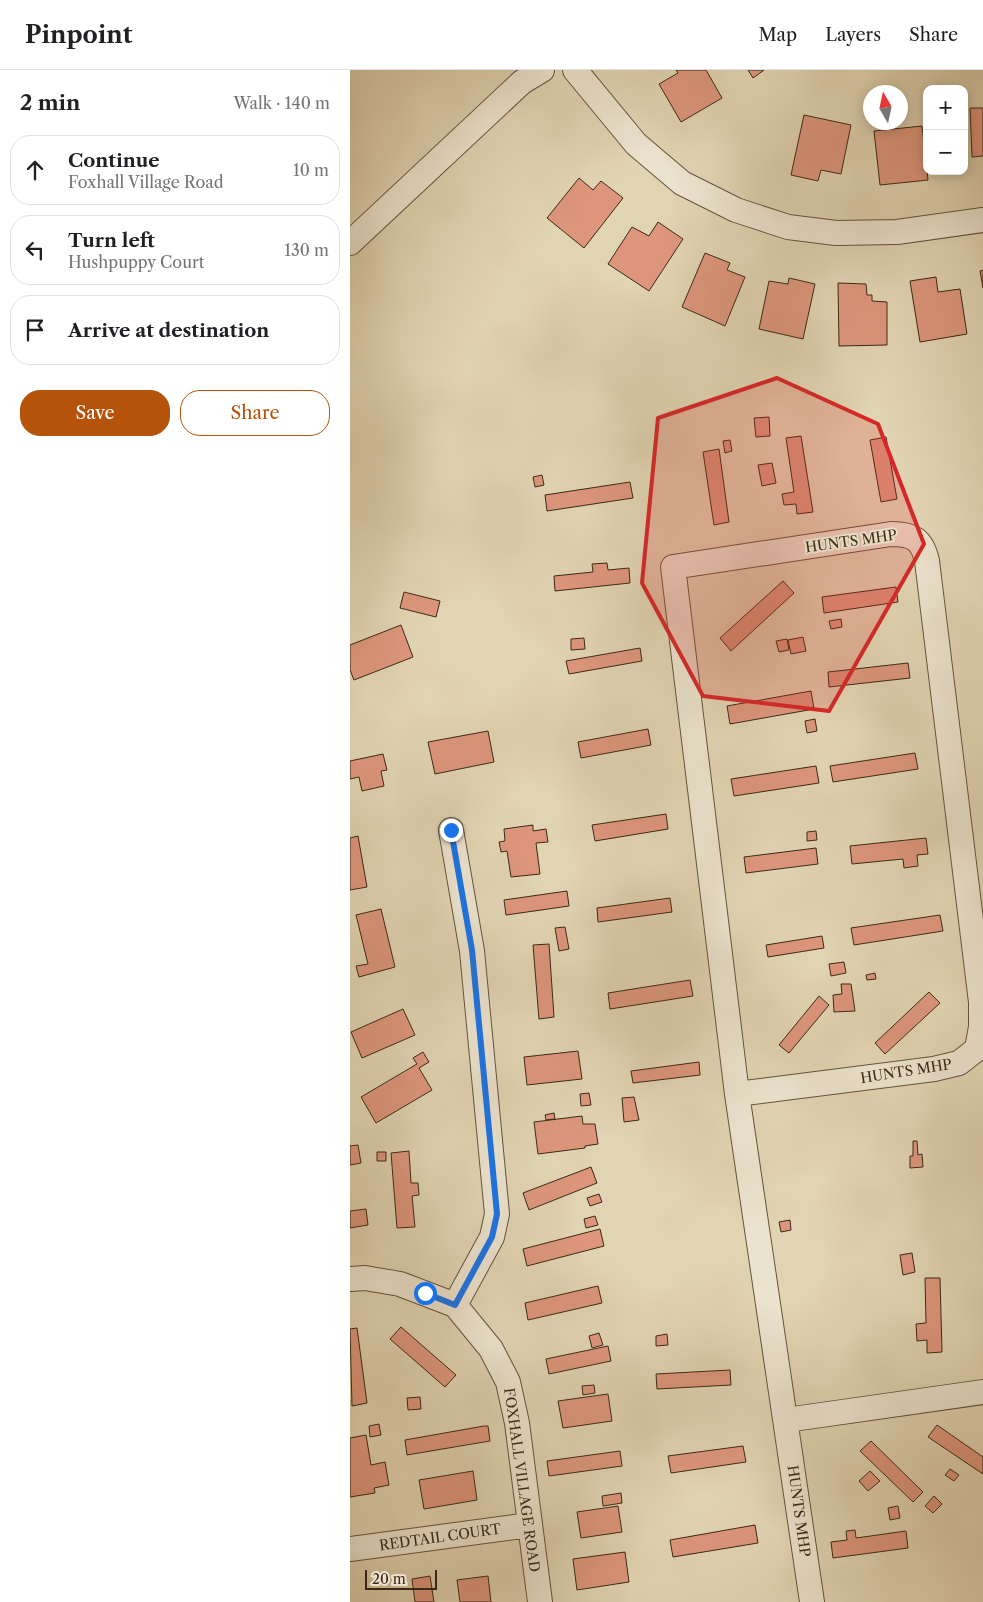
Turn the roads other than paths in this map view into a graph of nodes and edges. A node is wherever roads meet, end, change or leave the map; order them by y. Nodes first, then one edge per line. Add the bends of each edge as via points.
1 (542, 70) edge
2 (575, 70) edge
3 (983, 220) edge
4 (350, 243) edge
5 (451, 830) dead end
6 (737, 1094) junction
7 (350, 1279) edge
8 (455, 1305) junction
9 (983, 1392) edge
10 (786, 1420) junction
11 (530, 1525) junction
12 (350, 1550) edge
13 (540, 1602) edge
14 (812, 1602) edge

1 - 4 street via 522,82
2 - 3 street via 636,144 682,183 736,210 788,227 836,233 897,232
5 - 8 street via 472,950 497,1214 492,1237
6 - 6 street, HUNTS MHP via 934,1069 960,1063 977,1049 981,1027 980,1002 927,561 924,548 917,539 906,534 673,567
6 - 10 street, HUNTS MHP
7 - 8 street, FOXHALL VILLAGE ROAD via 400,1284
8 - 11 street, FOXHALL VILLAGE ROAD via 491,1349 508,1382 517,1423
9 - 10 street
10 - 14 street, HUNTS MHP
11 - 12 street, REDTAIL COURT
11 - 13 street, FOXHALL VILLAGE ROAD

